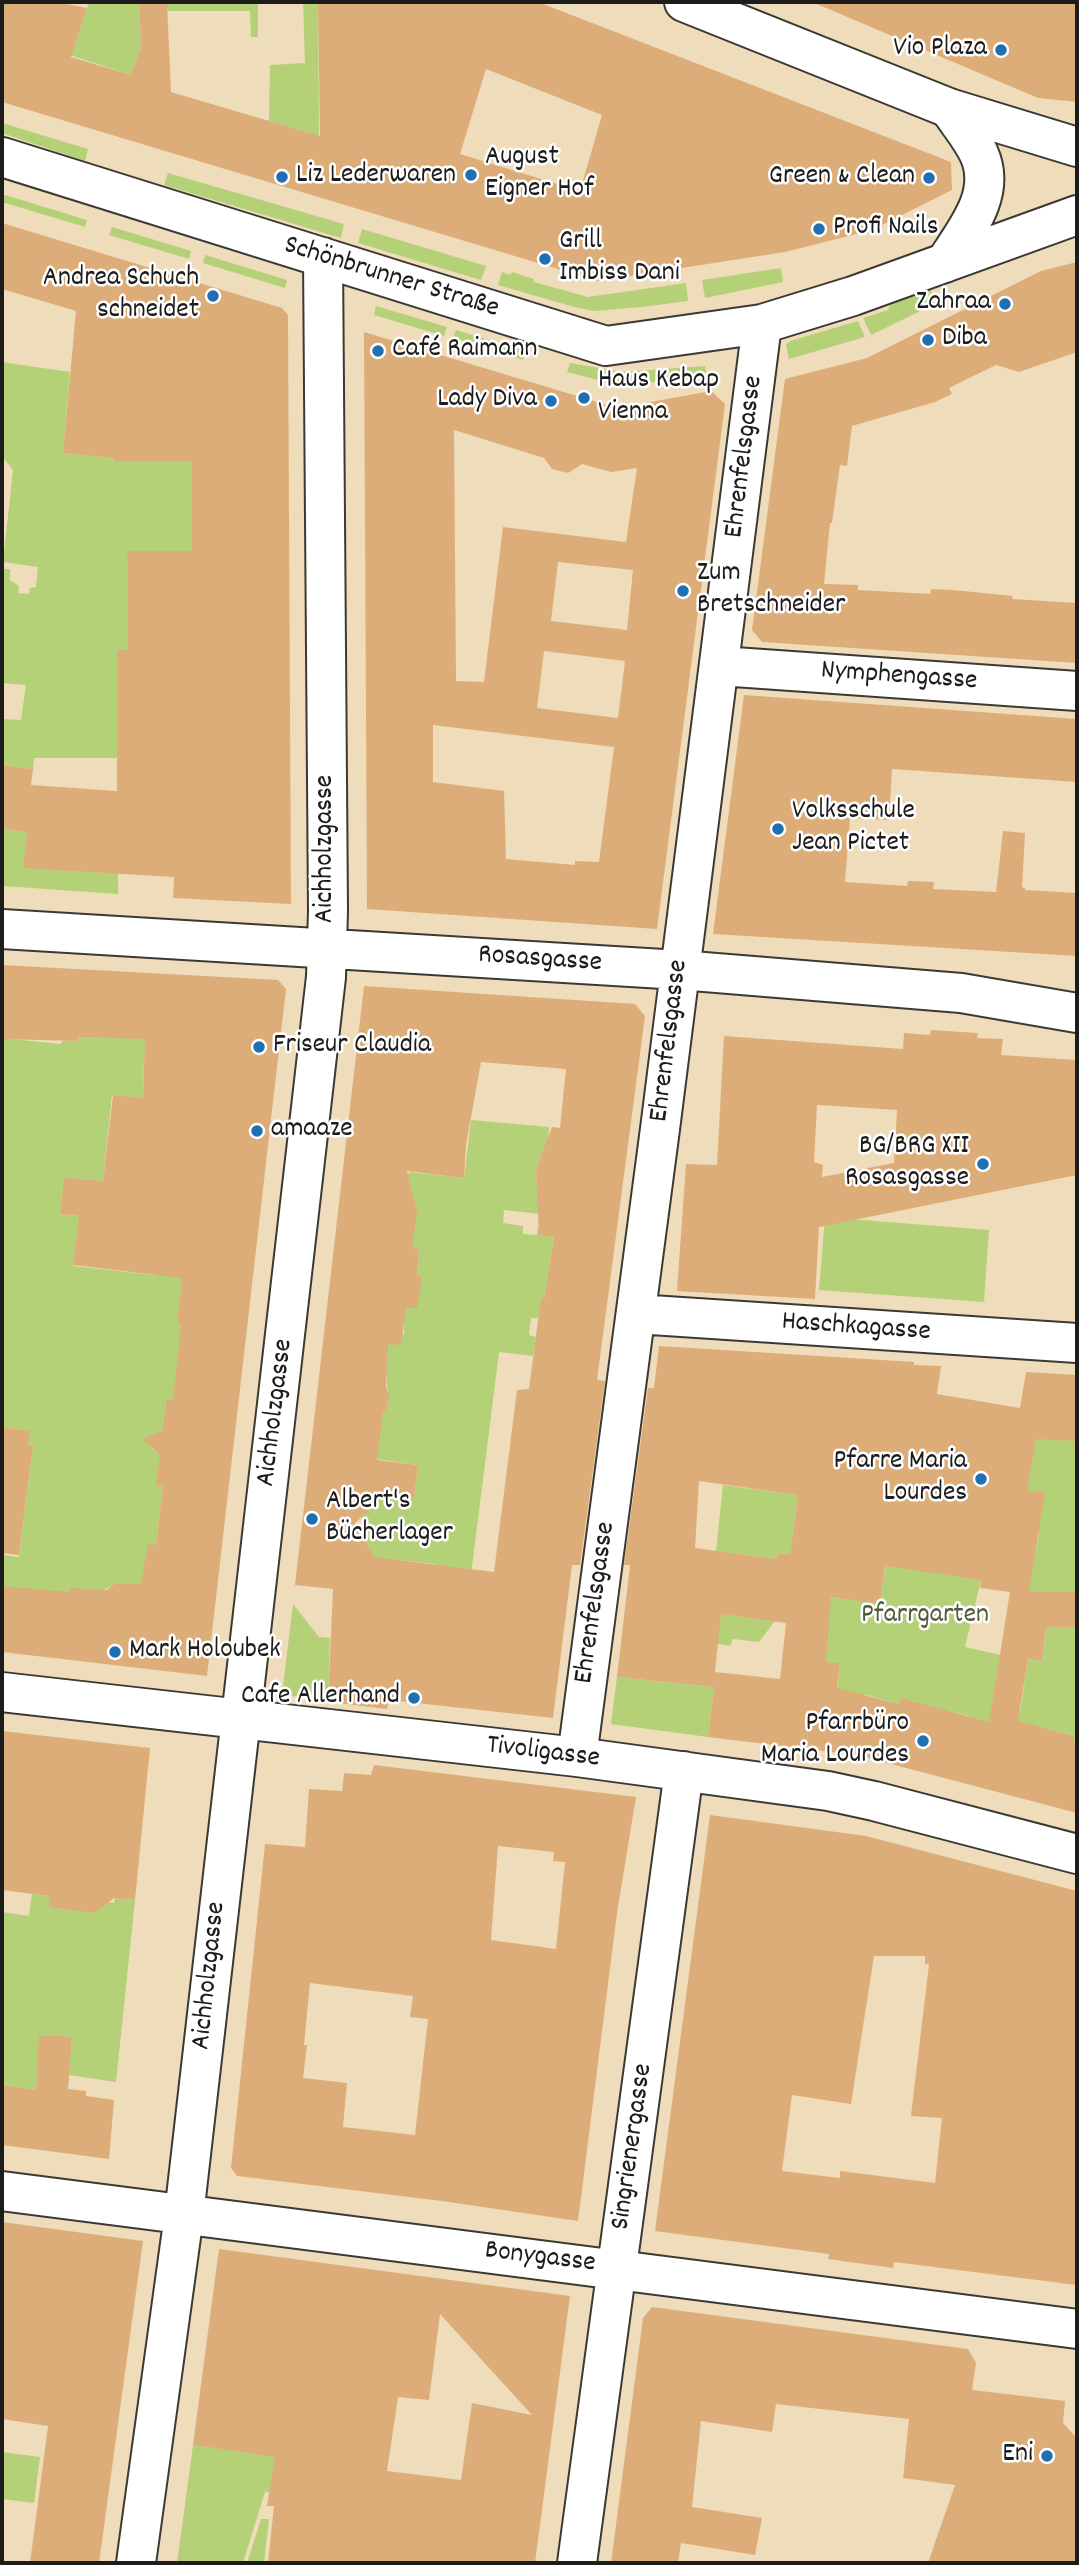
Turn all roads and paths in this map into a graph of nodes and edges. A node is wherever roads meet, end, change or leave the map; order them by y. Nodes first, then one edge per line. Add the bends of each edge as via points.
1 (684, 2) edge
2 (949, 108) junction
3 (1077, 147) edge
4 (2, 157) edge
5 (1077, 215) edge
6 (323, 257) junction
7 (946, 263) junction
8 (762, 324) junction
9 (720, 666) junction
10 (1077, 691) edge
11 (2, 929) edge
12 (328, 947) junction
13 (680, 970) junction
14 (1077, 1013) edge
15 (636, 1314) junction
16 (1077, 1343) edge
17 (2, 1692) edge
18 (241, 1720) junction
19 (577, 1757) junction
20 (684, 1772) junction
21 (1077, 1854) edge
22 (2, 2191) edge
23 (184, 2216) junction
24 (618, 2269) junction
25 (1077, 2329) edge
26 (136, 2563) edge
27 (577, 2563) edge

1 - 2 street
2 - 3 street
2 - 7 street via 979,154 986,181 979,210
4 - 6 street, Schönbrunner Straße
5 - 7 street, Schönbrunner Straße
6 - 8 street, Schönbrunner Straße via 606,346
6 - 12 street, Aichholzgasse
7 - 8 street, Schönbrunner Straße
8 - 9 street, Ehrenfelsgasse
9 - 10 street, Nymphengasse
9 - 13 street, Ehrenfelsgasse
11 - 12 street, Rosasgasse
12 - 13 street, Rosasgasse
12 - 18 street, Aichholzgasse
13 - 14 street, Rosasgasse via 961,993
13 - 15 street, Ehrenfelsgasse
15 - 16 street, Haschkagasse
15 - 19 street, Ehrenfelsgasse
17 - 18 street, Tivoligasse
18 - 19 street, Tivoligasse
18 - 23 street, Aichholzgasse
19 - 20 street, Tivoligasse
20 - 21 street, Tivoligasse via 828,1791
20 - 24 street, Singrienergasse
22 - 23 street, Bonygasse
23 - 24 street, Bonygasse
23 - 26 street, Aichholzgasse
24 - 25 street, Bonygasse
24 - 27 street, Singrienergasse

